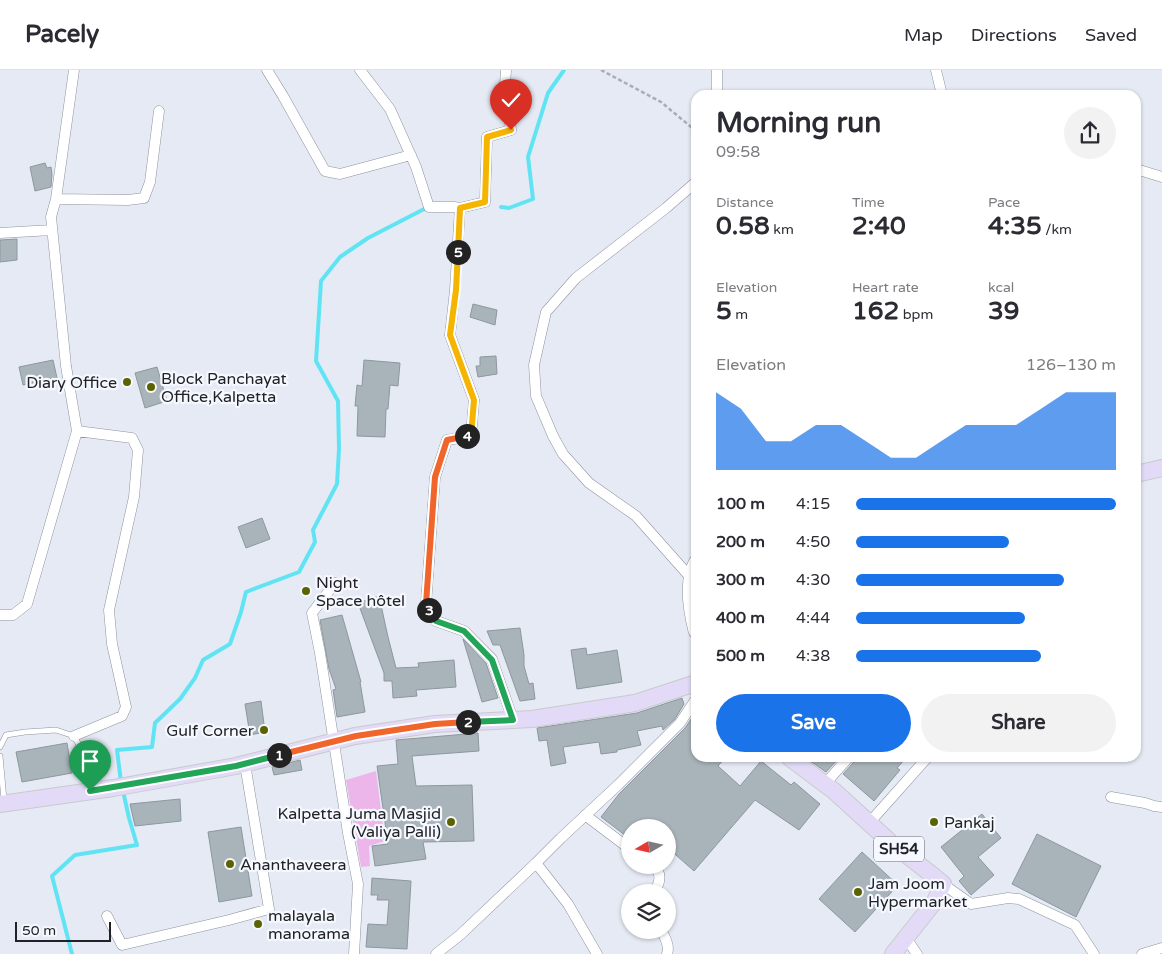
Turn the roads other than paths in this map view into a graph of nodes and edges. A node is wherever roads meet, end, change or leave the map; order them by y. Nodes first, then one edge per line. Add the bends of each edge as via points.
1 (74, 70) edge
2 (266, 70) edge
3 (360, 70) edge
4 (506, 70) edge
5 (717, 70) edge
6 (936, 70) edge
7 (717, 90) edge
8 (941, 90) edge
9 (159, 111) dead end
10 (411, 156) junction
11 (1141, 171) edge
12 (1162, 178) edge
13 (691, 186) edge
14 (56, 199) junction
15 (460, 208) junction
16 (52, 230) junction
17 (0, 233) edge
18 (77, 431) junction
19 (1162, 468) edge
20 (1141, 473) edge
21 (691, 578) joint
22 (335, 583) dead end
23 (691, 614) edge
24 (0, 615) edge
25 (691, 685) edge
26 (691, 706) edge
27 (513, 720) junction
28 (74, 736) junction
29 (334, 742) junction
30 (0, 747) edge
31 (0, 756) edge
32 (795, 762) edge
33 (844, 762) edge
34 (923, 762) edge
35 (245, 764) junction
36 (825, 784) junction
37 (90, 791) junction
38 (1111, 797) dead end
39 (2, 804) edge
40 (1162, 807) edge
41 (585, 815) junction
42 (870, 824) junction
43 (621, 842) edge
44 (536, 864) junction
45 (943, 884) junction
46 (107, 916) dead end
47 (906, 938) junction
48 (666, 939) edge
49 (1162, 948) edge
50 (354, 954) edge
51 (436, 954) edge
52 (596, 954) edge
53 (667, 954) edge
54 (893, 954) edge
55 (917, 954) edge
56 (1094, 954) edge
57 (1142, 954) edge

1 - 14 street
2 - 10 street via 325,171 340,174
3 - 10 street via 390,109
4 - 15 street via 511,130 487,137 485,202
5 - 7 street
6 - 8 street
9 - 14 street via 150,182 144,198
10 - 15 street via 428,207
11 - 12 street
13 - 21 street via 576,278 546,312 534,365 536,396 563,454 590,483 636,516
14 - 16 street via 51,217
15 - 27 street via 450,335 474,400 471,436 447,440 435,477 426,604 436,621 464,631 492,660
16 - 17 street
16 - 18 street via 66,366
18 - 24 street via 27,604 13,614
18 - 28 street via 132,438 138,450 134,497 109,610 112,644 126,707 122,716
19 - 20 main road
21 - 23 main road
22 - 29 street via 312,613
25 - 27 main road via 635,703 532,720
26 - 41 street via 680,723
27 - 29 main road via 435,724
28 - 30 lane via 56,730 25,732 6,735
28 - 37 lane via 88,761
29 - 35 main road
29 - 50 street via 358,884
31 - 39 lane
32 - 36 main road, SH54
33 - 36 street
34 - 42 street
35 - 37 main road
35 - 46 street via 269,909 122,945
36 - 42 main road, SH54
37 - 39 main road
38 - 40 street
41 - 43 street
41 - 44 street
42 - 45 main road, SH54
44 - 51 street
44 - 52 street via 568,904
45 - 47 main road via 935,901
45 - 56 street via 971,904 1008,898 1019,899 1044,910 1075,925
47 - 54 main road
47 - 55 street
48 - 53 street
49 - 57 street

